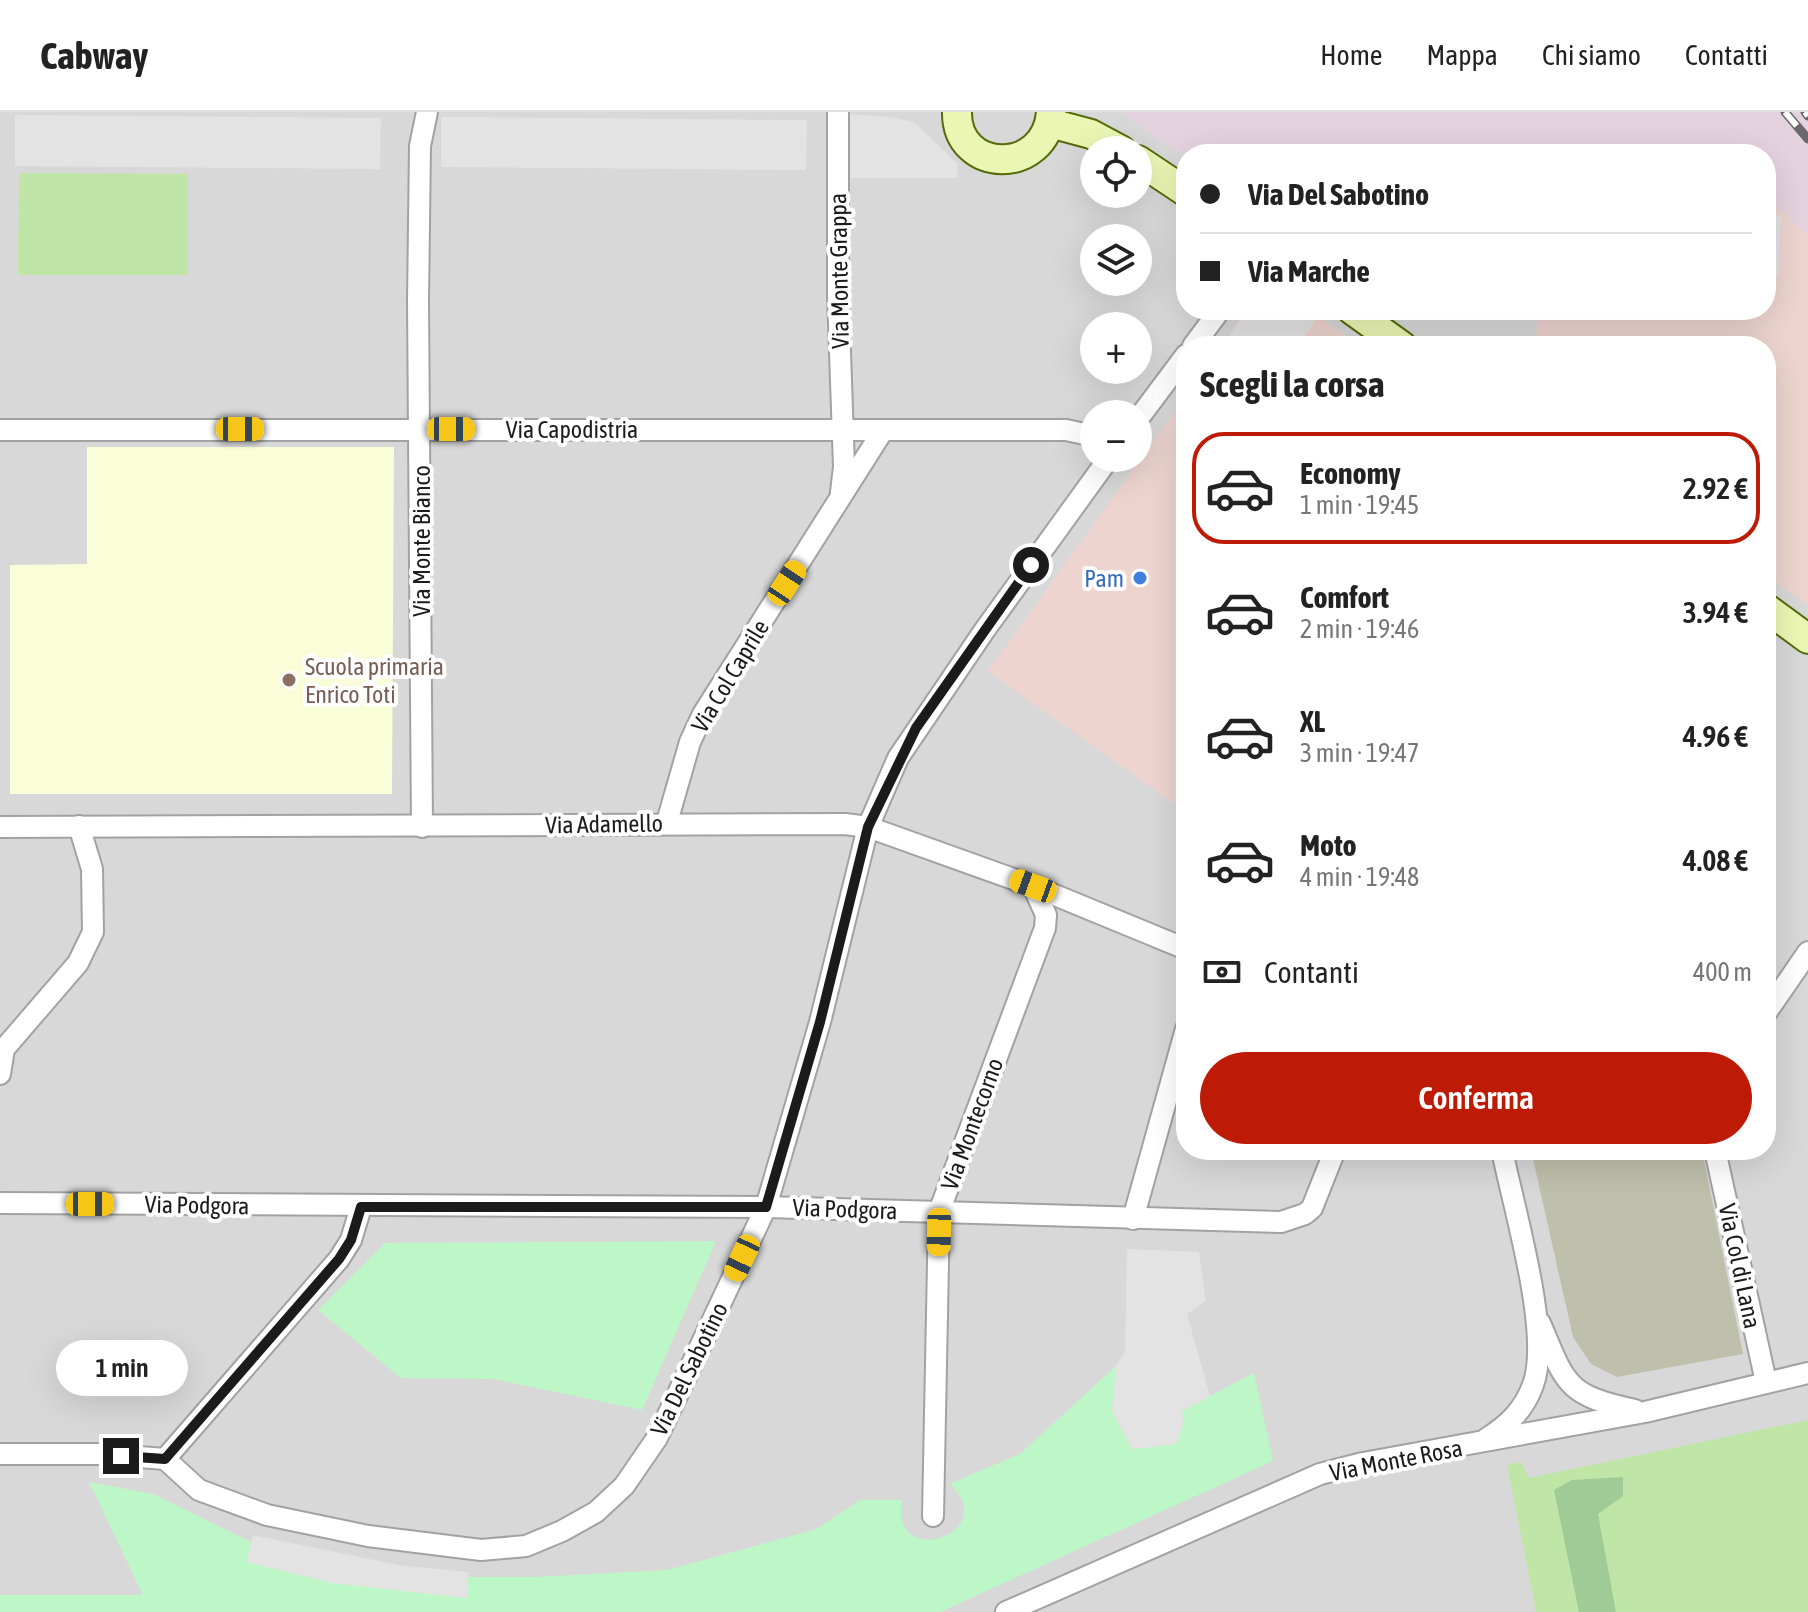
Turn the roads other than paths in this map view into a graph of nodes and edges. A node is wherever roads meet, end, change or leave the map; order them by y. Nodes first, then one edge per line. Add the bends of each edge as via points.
1 (427, 112) edge
2 (838, 112) edge
3 (957, 112) edge
4 (1051, 118) edge
5 (1095, 136) edge
6 (1152, 169) edge
7 (1176, 185) edge
8 (1366, 320) edge
9 (1388, 336) edge
10 (1176, 368) edge
11 (1152, 400) edge
12 (421, 429) junction
13 (0, 430) edge
14 (843, 430) junction
15 (882, 432) junction
16 (1080, 433) edge
17 (1099, 472) edge
18 (840, 499) junction
19 (1776, 615) edge
20 (1808, 639) edge
21 (667, 822) junction
22 (79, 826) junction
23 (0, 827) edge
24 (422, 827) junction
25 (868, 827) junction
26 (1033, 886) junction
27 (1176, 945) edge
28 (1808, 952) edge
29 (1776, 998) edge
30 (1176, 1065) edge
31 (0, 1074) edge
32 (1331, 1160) edge
33 (1504, 1160) edge
34 (1717, 1160) edge
35 (0, 1203) edge
36 (361, 1207) junction
37 (766, 1207) junction
38 (939, 1212) junction
39 (1133, 1219) junction
40 (1535, 1311) junction
41 (1808, 1373) edge
42 (1766, 1382) junction
43 (1645, 1412) junction
44 (1479, 1444) junction
45 (0, 1454) edge
46 (165, 1459) junction
47 (933, 1516) dead end
48 (1006, 1612) edge

1 - 12 street, Via Monte Bianco via 420,146
2 - 14 street, Via Monte Grappa
3 - 4 main road via 961,134 970,146 995,160 1024,156 1036,148
4 - 5 main road
6 - 7 main road
8 - 9 main road
10 - 11 street
12 - 13 street, Via Capodistria
12 - 14 street, Via Capodistria
12 - 24 street, Via Monte Bianco
14 - 15 street, Via Capodistria
14 - 18 street
15 - 16 street, Via Capodistria
15 - 18 street, Via Col Caprile
17 - 25 street, Via Del Sabotino via 916,728
18 - 21 street, Via Col Caprile via 703,714
19 - 20 main road
21 - 24 street, Via Adamello
21 - 25 street, Via Adamello
22 - 23 street, Via Adamello
22 - 24 street, Via Adamello
22 - 31 street via 92,869 93,932 78,963 4,1049
25 - 26 street, Via Adamello
25 - 37 street, Via Del Sabotino via 820,1022
26 - 27 street, Via Adamello
26 - 38 street, Via Montecorno via 1046,915 1045,928
28 - 29 street
30 - 39 street
32 - 39 street, Via Podgora via 1312,1208 1281,1222
33 - 40 street
34 - 42 street, Via Col di Lana
35 - 36 street, Via Podgora
36 - 37 street, Via Podgora
36 - 46 street via 339,1259
37 - 38 street, Via Podgora
37 - 46 street, Via Del Sabotino via 657,1438 624,1486 596,1512 562,1531 526,1546 481,1550 368,1536 267,1515 199,1490
38 - 39 street, Via Podgora
38 - 47 street, Via Montecorno
40 - 43 street via 1563,1374 1576,1390 1592,1401
40 - 44 street via 1536,1370 1527,1401 1510,1423
41 - 42 street, Via Monte Rosa
42 - 43 street, Via Monte Rosa
43 - 44 street, Via Monte Rosa
44 - 48 street, Via Monte Rosa via 1320,1474
45 - 46 street

